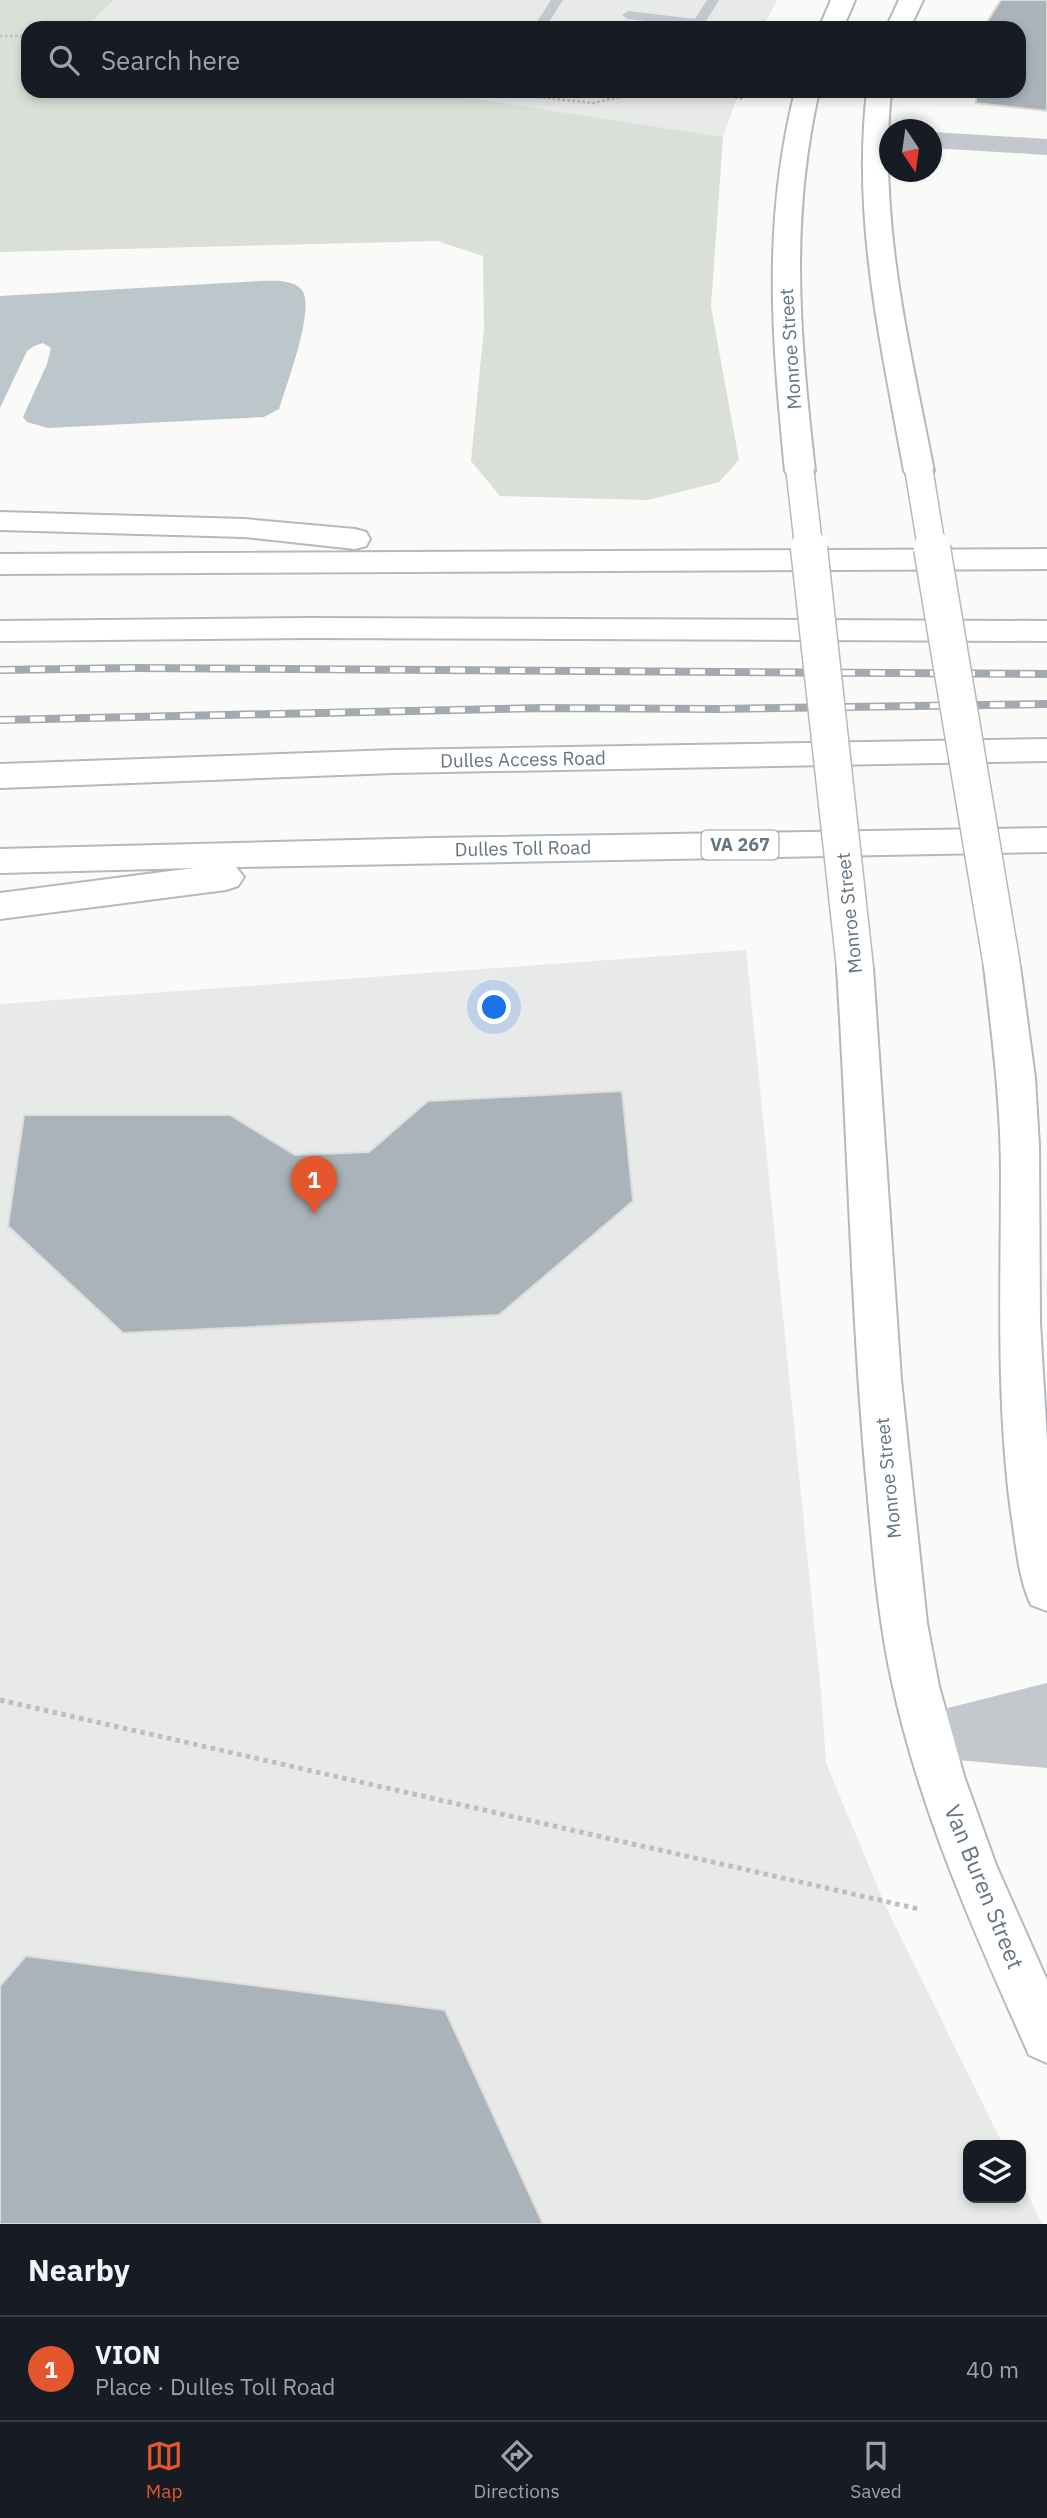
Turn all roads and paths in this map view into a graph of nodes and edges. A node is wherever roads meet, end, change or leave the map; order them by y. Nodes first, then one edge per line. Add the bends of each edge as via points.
1 (557, 0) edge
2 (713, 0) edge
3 (843, 0) edge
4 (912, 0) edge
5 (628, 15) dead end
6 (544, 21) edge
7 (681, 21) edge
8 (700, 21) edge
9 (834, 21) edge
10 (902, 21) edge
11 (0, 36) edge
12 (21, 36) edge
13 (547, 98) edge
14 (617, 98) edge
15 (738, 98) edge
16 (805, 98) edge
17 (879, 98) edge
18 (742, 99) dead end
19 (880, 119) edge
20 (942, 141) edge
21 (1047, 148) edge
22 (881, 182) edge
23 (0, 521) edge
24 (1047, 559) edge
25 (580, 561) junction
26 (0, 564) edge
27 (0, 631) edge
28 (1047, 631) edge
29 (1047, 750) edge
30 (0, 776) edge
31 (1047, 840) edge
32 (433, 850) junction
33 (0, 861) edge
34 (0, 906) edge
35 (1039, 1510) edge
36 (1047, 1591) edge
37 (0, 1700) edge
38 (1047, 1705) edge
39 (928, 1735) junction
40 (1047, 1746) edge
41 (919, 1909) dead end
42 (1047, 2037) edge

1 - 6 lane
2 - 8 lane
3 - 9 main road
4 - 10 main road
5 - 7 lane
11 - 12 path
13 - 14 path via 593,103
15 - 18 path
16 - 39 main road, Monroe Street, bridge via 790,168 784,231 786,338 855,968 887,1478 909,1653
17 - 19 main road
20 - 21 street
22 - 35 main road, bridge via 881,254 1002,966 1017,1090 1020,1348
23 - 25 main road via 244,528
24 - 25 main road
25 - 26 main road
27 - 28 main road
29 - 30 main road, Dulles Access Road via 208,766
31 - 32 main road, Dulles Toll Road / VA 267
32 - 33 main road, Dulles Toll Road / VA 267
32 - 34 main road
35 - 36 main road
37 - 41 path
38 - 39 street
39 - 40 street
39 - 42 main road, Van Buren Street via 969,1854

